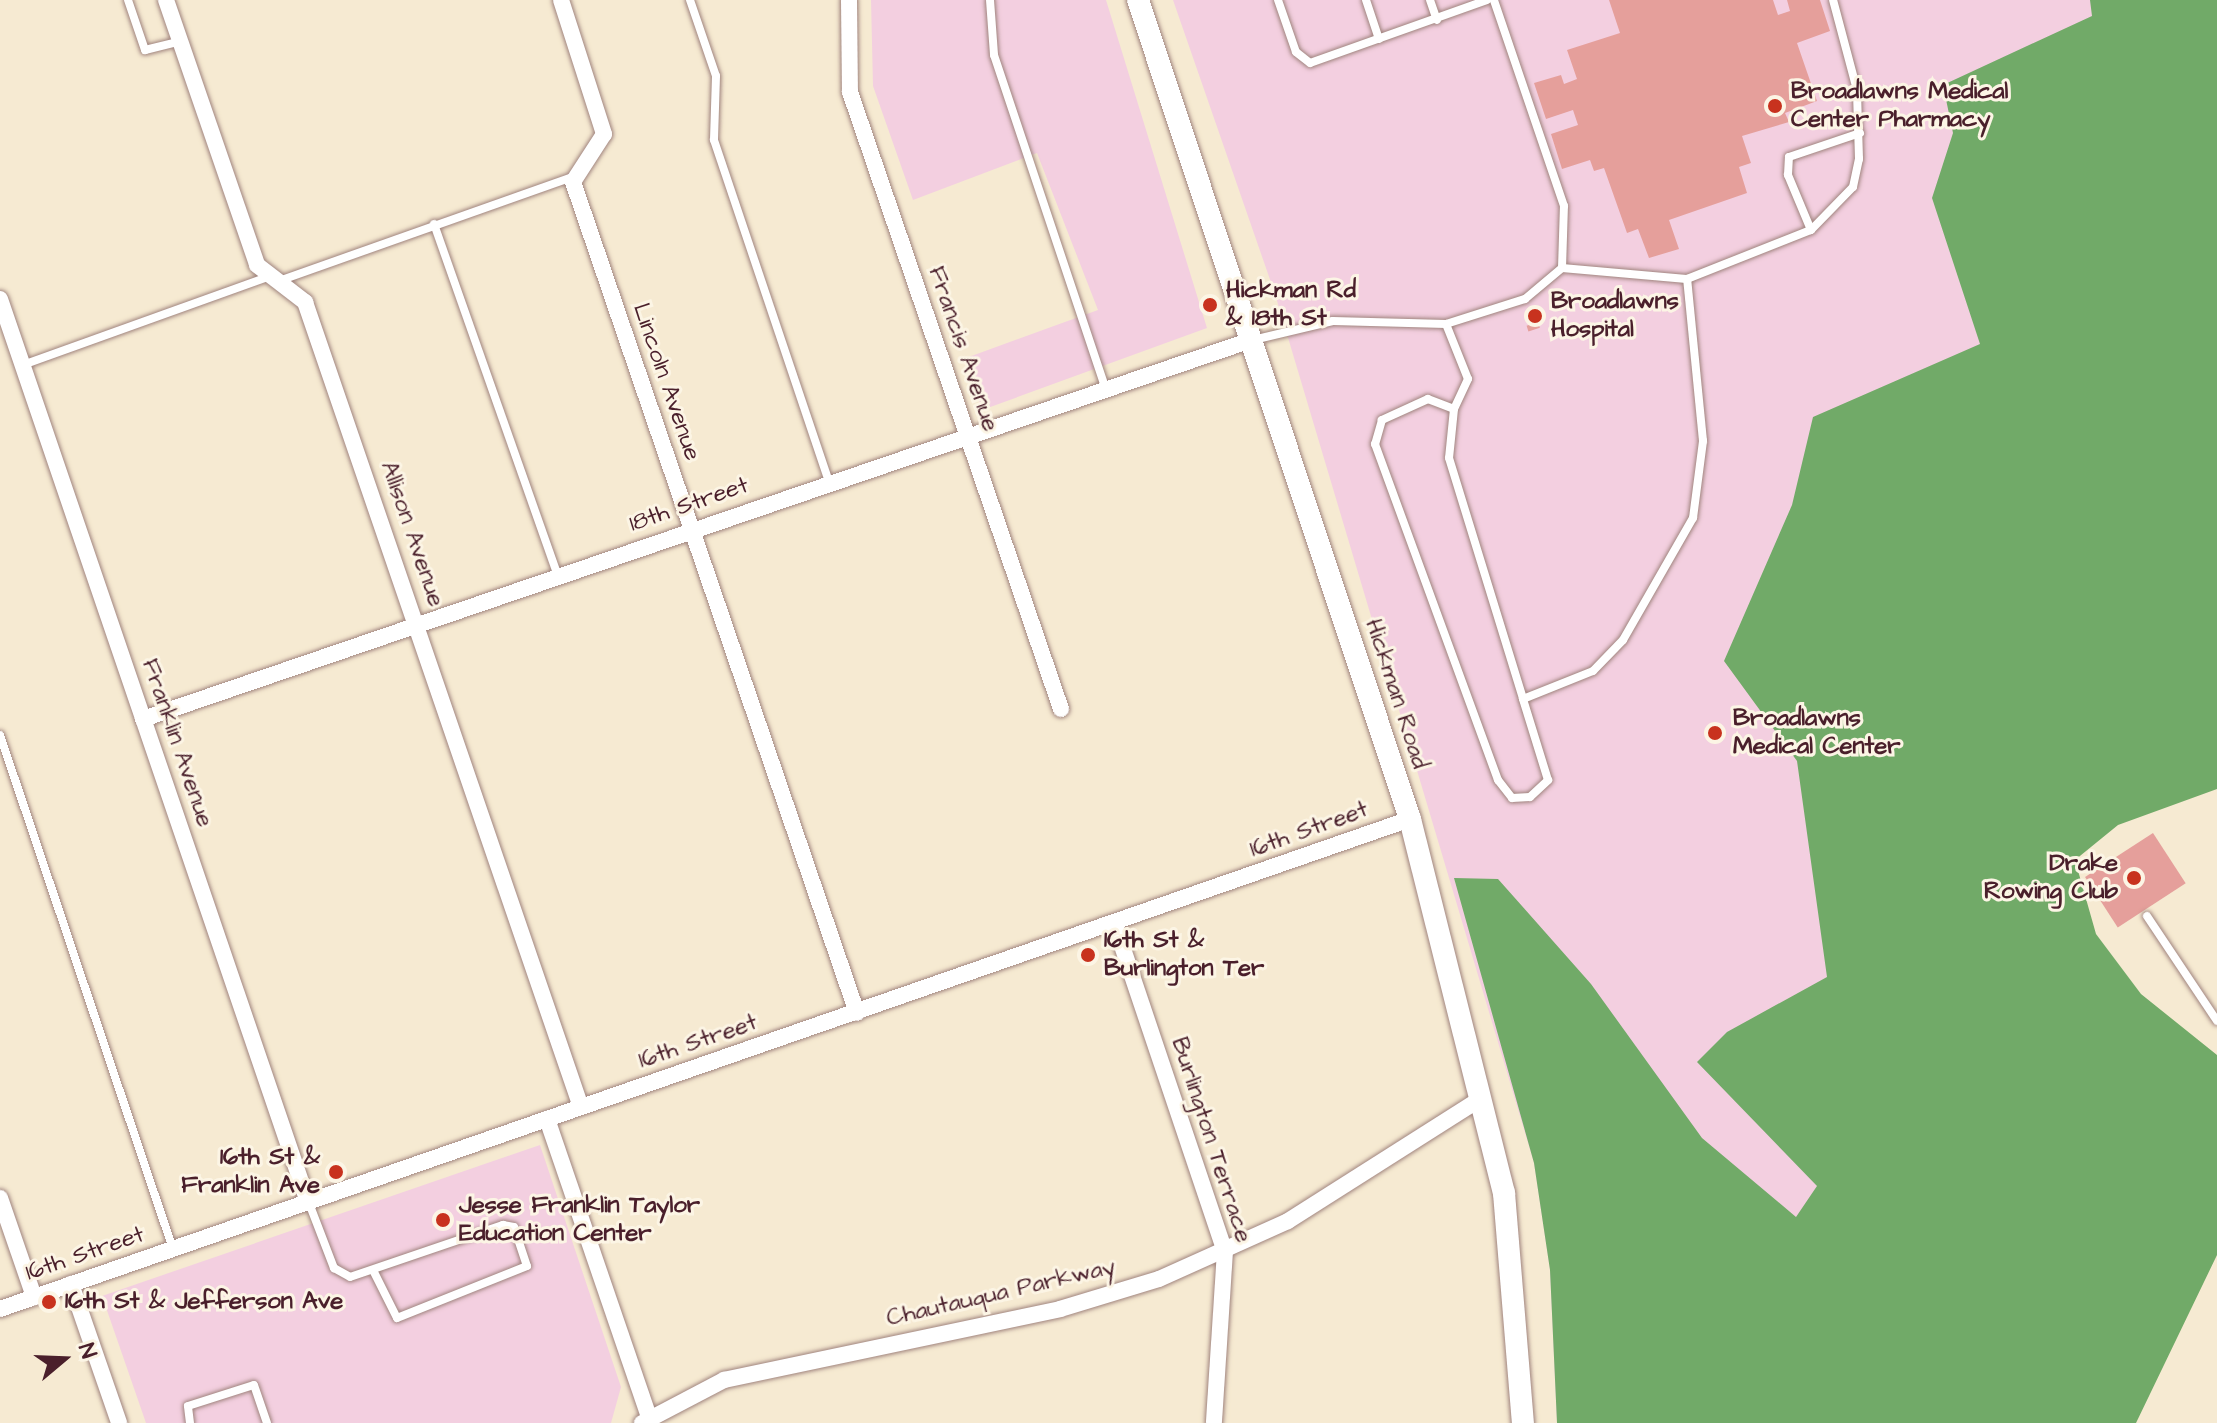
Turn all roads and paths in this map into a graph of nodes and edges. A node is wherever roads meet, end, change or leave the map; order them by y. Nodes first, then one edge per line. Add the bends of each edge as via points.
1 (128, 0) edge
2 (166, 0) edge
3 (561, 0) edge
4 (690, 0) edge
5 (849, 0) edge
6 (990, 0) edge
7 (1138, 0) edge
8 (1278, 0) edge
9 (1366, 0) edge
10 (1430, 0) edge
11 (1487, 0) edge
12 (1494, 0) edge
13 (1833, 0) edge
14 (1437, 20) junction
15 (1379, 39) junction
16 (180, 41) junction
17 (1860, 133) junction
18 (576, 175) junction
19 (434, 224) junction
20 (1811, 230) junction
21 (1562, 268) junction
22 (1687, 279) junction
23 (273, 280) junction
24 (0, 299) edge
25 (1446, 324) junction
26 (1251, 340) junction
27 (22, 365) junction
28 (1105, 386) junction
29 (1454, 409) junction
30 (967, 435) junction
31 (829, 482) junction
32 (691, 530) junction
33 (558, 576) junction
34 (417, 624) junction
35 (1523, 699) junction
36 (1061, 709) dead end
37 (143, 719) junction
38 (0, 735) edge
39 (1410, 819) junction
40 (2147, 916) dead end
41 (1115, 925) junction
42 (857, 1013) junction
43 (2217, 1021) edge
44 (1480, 1099) junction
45 (581, 1107) junction
46 (547, 1119) junction
47 (0, 1198) edge
48 (308, 1202) junction
49 (173, 1249) junction
50 (1225, 1251) junction
51 (374, 1272) junction
52 (71, 1284) junction
53 (34, 1297) junction
54 (0, 1309) edge
55 (645, 1420) edge
56 (119, 1423) edge
57 (190, 1423) edge
58 (267, 1423) edge
59 (1214, 1423) edge
60 (1523, 1423) edge

1 - 16 lane via 145,50
2 - 16 street, Allison Avenue
3 - 18 street via 604,134
4 - 31 lane via 716,76 714,140
5 - 30 street, Francis Avenue via 850,92
6 - 28 lane via 994,55
7 - 26 main road, Hickman Road
8 - 15 lane via 1296,52 1310,63
9 - 15 lane
10 - 14 lane
11 - 14 lane
12 - 21 lane via 1564,206
13 - 17 lane
14 - 15 lane
16 - 23 street, Allison Avenue via 257,265
17 - 20 lane via 1853,187
17 - 20 lane via 1789,157 1788,175
18 - 19 lane
18 - 32 street, Lincoln Avenue
19 - 23 lane
19 - 33 lane
20 - 22 lane
21 - 22 lane
21 - 25 lane via 1525,299
22 - 35 lane via 1702,389 1693,518 1623,640 1593,671
23 - 27 lane
23 - 34 street, Allison Avenue via 305,302
24 - 27 street, Franklin Avenue
25 - 26 lane via 1333,321
25 - 29 lane via 1468,379
26 - 28 street, 18th Street
26 - 39 main road, Hickman Road
27 - 37 street, Franklin Avenue
28 - 30 street, 18th Street
29 - 35 lane via 1449,458
29 - 35 lane via 1428,399 1382,420 1375,444 1498,780 1512,798 1530,797 1548,780
30 - 31 street, 18th Street
30 - 36 street, Francis Avenue
31 - 32 street, 18th Street
32 - 33 street, 18th Street
32 - 42 street, Lincoln Avenue
33 - 34 street, 18th Street
34 - 37 street, 18th Street
34 - 45 street, Allison Avenue
37 - 48 street, Franklin Avenue
38 - 49 lane
39 - 41 street, 16th Street
39 - 44 main road, Hickman Road
40 - 43 lane
41 - 42 street, 16th Street
41 - 50 street, Burlington Terrace
42 - 45 street, 16th Street
44 - 50 street, Chautauqua Parkway via 1425,1127 1312,1207
44 - 60 main road, Hickman Road via 1515,1276
45 - 46 street, 16th Street
46 - 48 street, 16th Street
46 - 55 street
47 - 53 street
48 - 49 street, 16th Street
48 - 51 lane via 334,1268 350,1277
49 - 52 street, 16th Street
50 - 55 street, Chautauqua Parkway via 1060,1309 724,1380
50 - 59 street, Burlington Terrace
51 - 51 lane via 503,1225 514,1227 527,1266 397,1318
52 - 53 street, 16th Street
52 - 56 street
53 - 54 street, 16th Street
57 - 58 lane via 188,1406 254,1385

